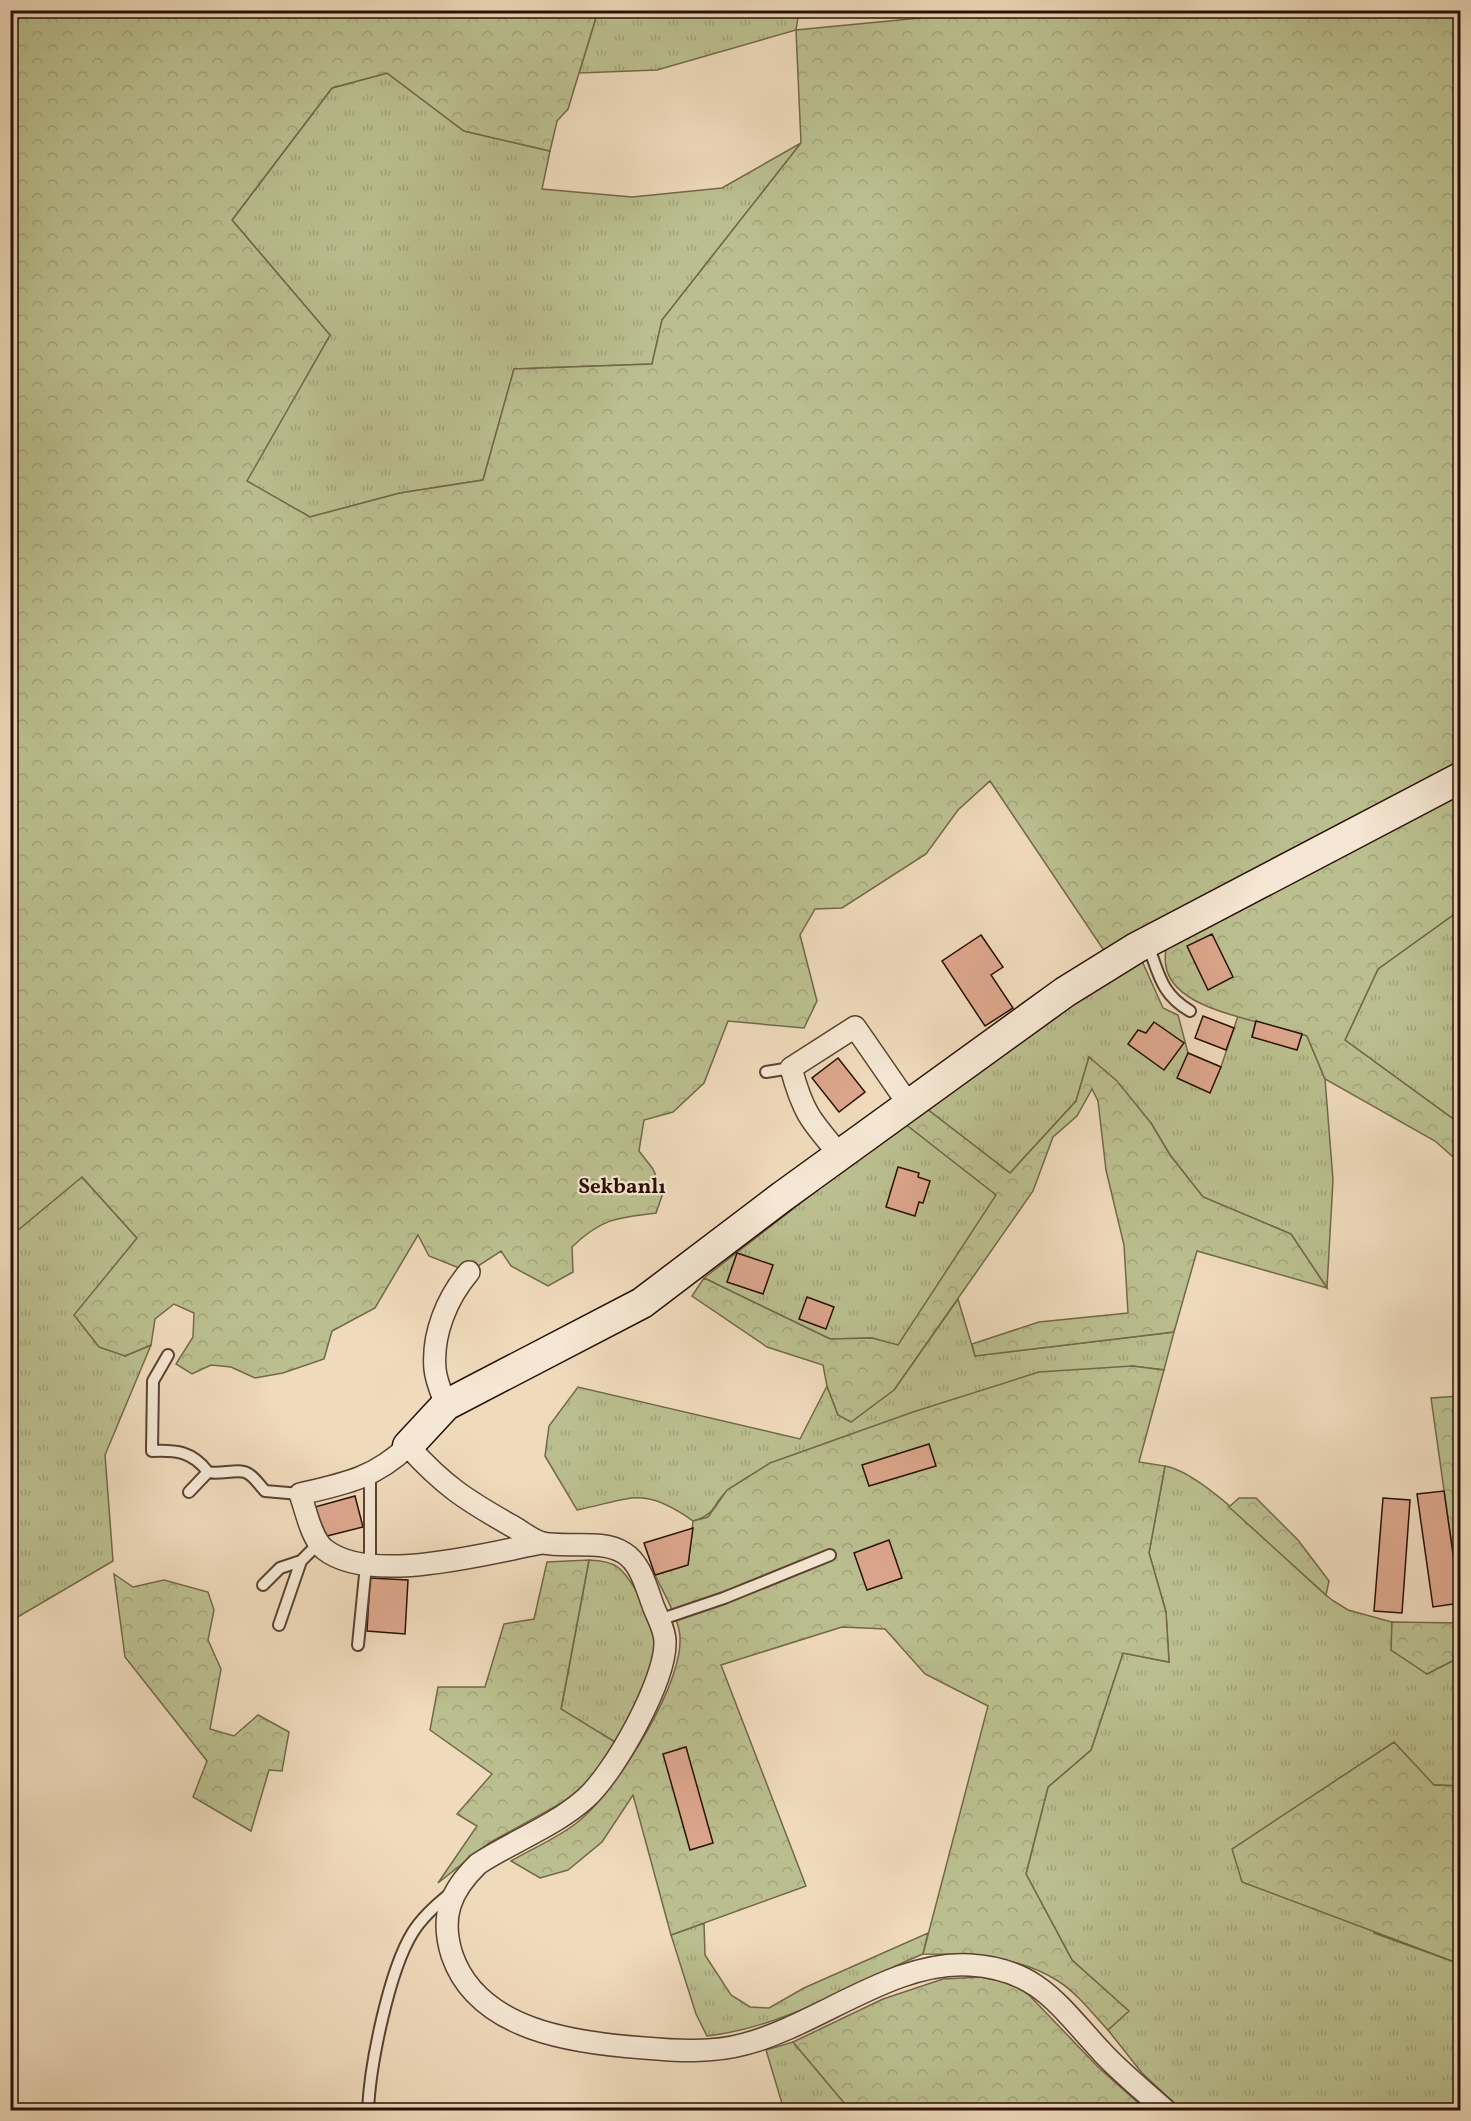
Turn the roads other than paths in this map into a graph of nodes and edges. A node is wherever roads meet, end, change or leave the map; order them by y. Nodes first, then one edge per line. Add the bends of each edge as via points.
1 (1461, 778) edge
2 (1147, 942) junction
3 (1190, 1011) dead end
4 (791, 1068) junction
5 (766, 1072) dead end
6 (909, 1105) junction
7 (840, 1155) junction
8 (469, 1272) dead end
9 (168, 1355) dead end
10 (446, 1405) junction
11 (408, 1446) junction
12 (208, 1472) junction
13 (370, 1474) junction
14 (189, 1492) dead end
15 (300, 1494) junction
16 (319, 1543) junction
17 (542, 1543) junction
18 (830, 1555) dead end
19 (301, 1560) junction
20 (368, 1565) junction
21 (263, 1586) dead end
22 (659, 1620) junction
23 (279, 1625) dead end
24 (358, 1645) dead end
25 (456, 1889) junction
26 (368, 2110) edge
27 (1165, 2110) edge

1 - 2 street
2 - 3 lane via 1165,990 1174,1002
2 - 6 street via 1065,992
4 - 5 lane
4 - 6 street via 855,1027
4 - 7 street via 808,1118
6 - 7 street
7 - 10 street via 642,1303
8 - 10 street via 448,1302 437,1344 435,1367
9 - 12 lane via 153,1381 152,1451 188,1454
10 - 11 street
11 - 13 street
11 - 17 street via 458,1495
12 - 14 lane
12 - 15 lane via 220,1475 241,1471 265,1491
13 - 15 street via 351,1483
13 - 20 lane
15 - 16 street
16 - 19 lane
16 - 20 street via 334,1555
17 - 20 street via 439,1562 388,1568
17 - 22 street via 624,1552 638,1569
18 - 22 lane
19 - 21 lane via 280,1568
19 - 23 lane
20 - 24 lane
22 - 25 street via 665,1640 654,1689 595,1788 563,1815 478,1864
25 - 26 lane via 422,1920 405,1948 371,2067
25 - 27 street via 447,1907 446,1924 454,1960 466,1982 499,2012 546,2034 663,2050 743,2045 884,1984 942,1967 970,1965 1018,1976 1053,1997 1101,2051

